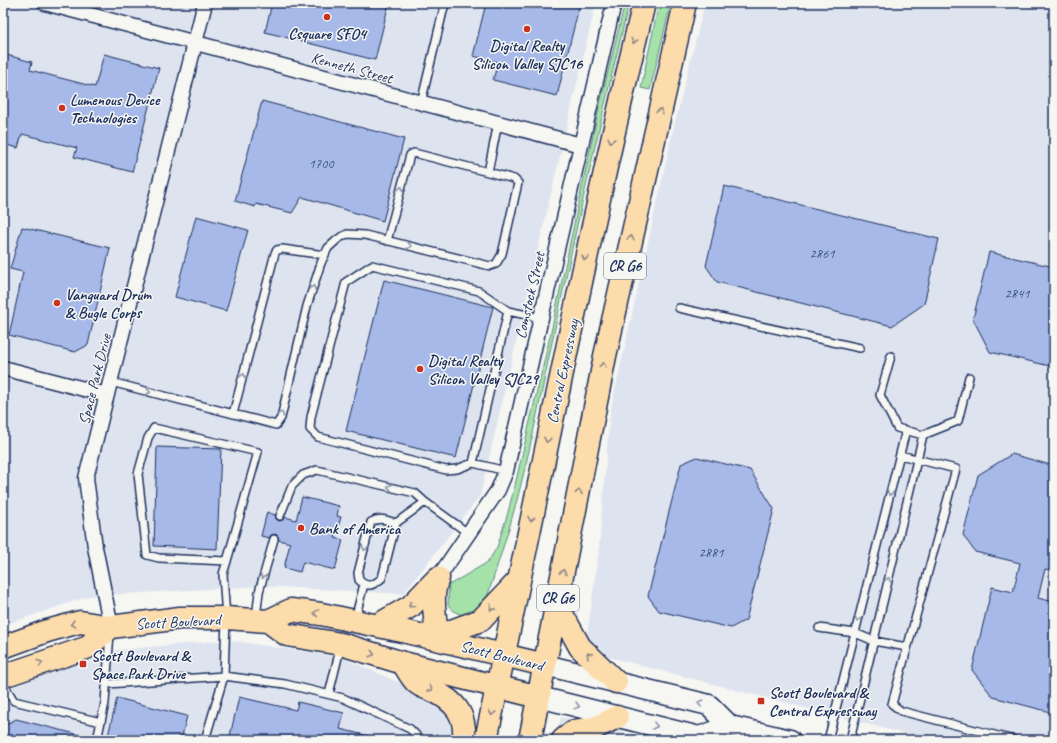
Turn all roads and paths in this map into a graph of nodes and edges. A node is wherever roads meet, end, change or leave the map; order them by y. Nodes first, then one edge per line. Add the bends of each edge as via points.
1 (45, 3) edge
2 (205, 3) edge
3 (445, 3) edge
4 (614, 3) edge
5 (644, 3) edge
6 (685, 3) edge
7 (195, 43) junction
8 (421, 103) junction
9 (498, 123) junction
10 (581, 145) junction
11 (488, 172) junction
12 (387, 241) junction
13 (325, 254) junction
14 (679, 308) dead end
15 (508, 311) junction
16 (541, 318) junction
17 (860, 348) dead end
18 (890, 356) dead end
19 (3, 368) edge
20 (969, 377) dead end
21 (109, 388) junction
22 (233, 414) junction
23 (906, 430) junction
24 (923, 435) junction
25 (900, 455) junction
26 (917, 460) junction
27 (473, 463) junction
28 (506, 471) junction
29 (426, 502) junction
30 (280, 516) dead end
31 (396, 523) junction
32 (468, 533) junction
33 (274, 539) dead end
34 (227, 560) junction
35 (438, 578) junction
36 (519, 580) junction
37 (364, 584) junction
38 (557, 605) junction
39 (226, 618) junction
40 (262, 621) junction
41 (354, 621) junction
42 (378, 625) junction
43 (111, 626) junction
44 (819, 628) dead end
45 (855, 633) junction
46 (437, 639) junction
47 (874, 641) junction
48 (341, 644) junction
49 (3, 647) edge
50 (907, 648) junction
51 (504, 655) junction
52 (403, 663) junction
53 (545, 665) junction
54 (3, 676) edge
55 (224, 676) junction
56 (616, 682) junction
57 (3, 683) edge
58 (107, 684) junction
59 (498, 686) junction
60 (329, 694) junction
61 (539, 697) junction
62 (617, 717) junction
63 (101, 722) junction
64 (730, 726) junction
65 (97, 740) edge
66 (205, 740) edge
67 (418, 740) edge
68 (464, 740) edge
69 (486, 740) edge
70 (530, 740) edge
71 (563, 740) edge
72 (790, 740) edge
73 (828, 740) edge
74 (850, 740) edge
75 (1014, 740) edge

1 - 7 street, Kenneth Street
2 - 7 street, Space Park Drive
3 - 8 lane
4 - 10 street, Comstock Street
5 -> 36 main road, Central Expressway / CR G6 via 582,275
38 -> 6 main road, CR G6 via 607,348
7 - 8 street, Kenneth Street
7 - 21 street, Space Park Drive
8 - 9 street, Kenneth Street
9 - 10 street, Kenneth Street
9 - 11 lane
10 - 16 street, Comstock Street
12 -> 11 lane via 410,155 414,152
12 -> 11 lane via 490,266 496,264 502,254 518,183 514,179
12 - 13 lane via 365,235 347,234 328,248
22 -> 13 lane via 275,253 282,249
22 -> 13 lane via 276,425 281,418 307,306
14 - 17 lane
15 - 16 lane
15 - 27 lane
15 - 27 lane via 479,292 372,265 346,282 311,418 310,429 318,437 446,470
16 - 28 street, Comstock Street
18 - 23 lane via 880,395 897,428
19 - 21 street
20 - 24 lane via 958,421
21 -> 22 lane
21 - 43 street, Space Park Drive via 86,478 95,547
23 - 24 lane
23 - 25 lane
24 - 26 lane
25 - 26 lane
25 -> 45 lane
47 -> 26 lane
26 - 50 lane via 956,469
27 - 28 lane
28 - 32 street, Comstock Street via 498,490
29 -> 30 lane via 415,493 317,470 302,475 292,486
29 - 31 lane
29 - 32 lane
31 - 37 lane via 382,578 370,585
31 -> 37 lane via 377,518 372,522 358,573 359,580
32 - 35 street, Comstock Street
33 -> 40 lane via 259,592
34 - 34 lane via 258,452 154,428 148,438 138,474 147,554 159,558
34 - 39 lane via 223,574
35 -> 42 main road via 411,606
35 - 46 main road via 434,587 433,603
36 -> 46 main road via 481,620
36 - 51 main road, Central Expressway / CR G6
37 - 41 lane
38 - 53 main road, CR G6
56 -> 38 main road via 580,647
39 - 40 main road, Scott Boulevard
39 - 43 main road, Scott Boulevard via 180,618
39 - 55 lane
41 -> 40 main road, Scott Boulevard via 291,610
40 - 48 main road, Scott Boulevard via 286,635
41 - 42 main road, Scott Boulevard
42 - 46 main road, Scott Boulevard
43 -> 49 main road, Scott Boulevard via 80,622
54 -> 43 main road via 86,648
43 - 58 lane
44 - 45 lane
45 - 47 lane
45 - 73 lane
46 - 51 main road, Scott Boulevard
47 - 50 lane
47 - 74 lane
48 -> 52 main road, Scott Boulevard
48 - 60 lane
50 - 75 lane via 892,704 901,711
51 - 53 main road, Scott Boulevard
51 - 59 main road, Central Expressway / CR G6
52 - 59 main road, Scott Boulevard
52 -> 68 main road via 417,683 447,698 455,706 462,718
53 - 56 main road, Scott Boulevard
53 - 61 main road, CR G6
55 - 58 lane
55 - 60 lane via 285,684
55 - 66 lane
64 -> 56 main road, Scott Boulevard via 709,705
57 - 63 lane via 14,702
58 - 63 lane
59 - 61 main road, Scott Boulevard
59 -> 69 main road, Central Expressway / CR G6
60 - 67 lane via 410,729
61 -> 62 main road, Scott Boulevard
61 - 70 main road, CR G6
62 -> 64 main road, Scott Boulevard via 699,738
62 - 71 main road via 595,728 574,731
63 - 65 lane
64 - 72 main road

